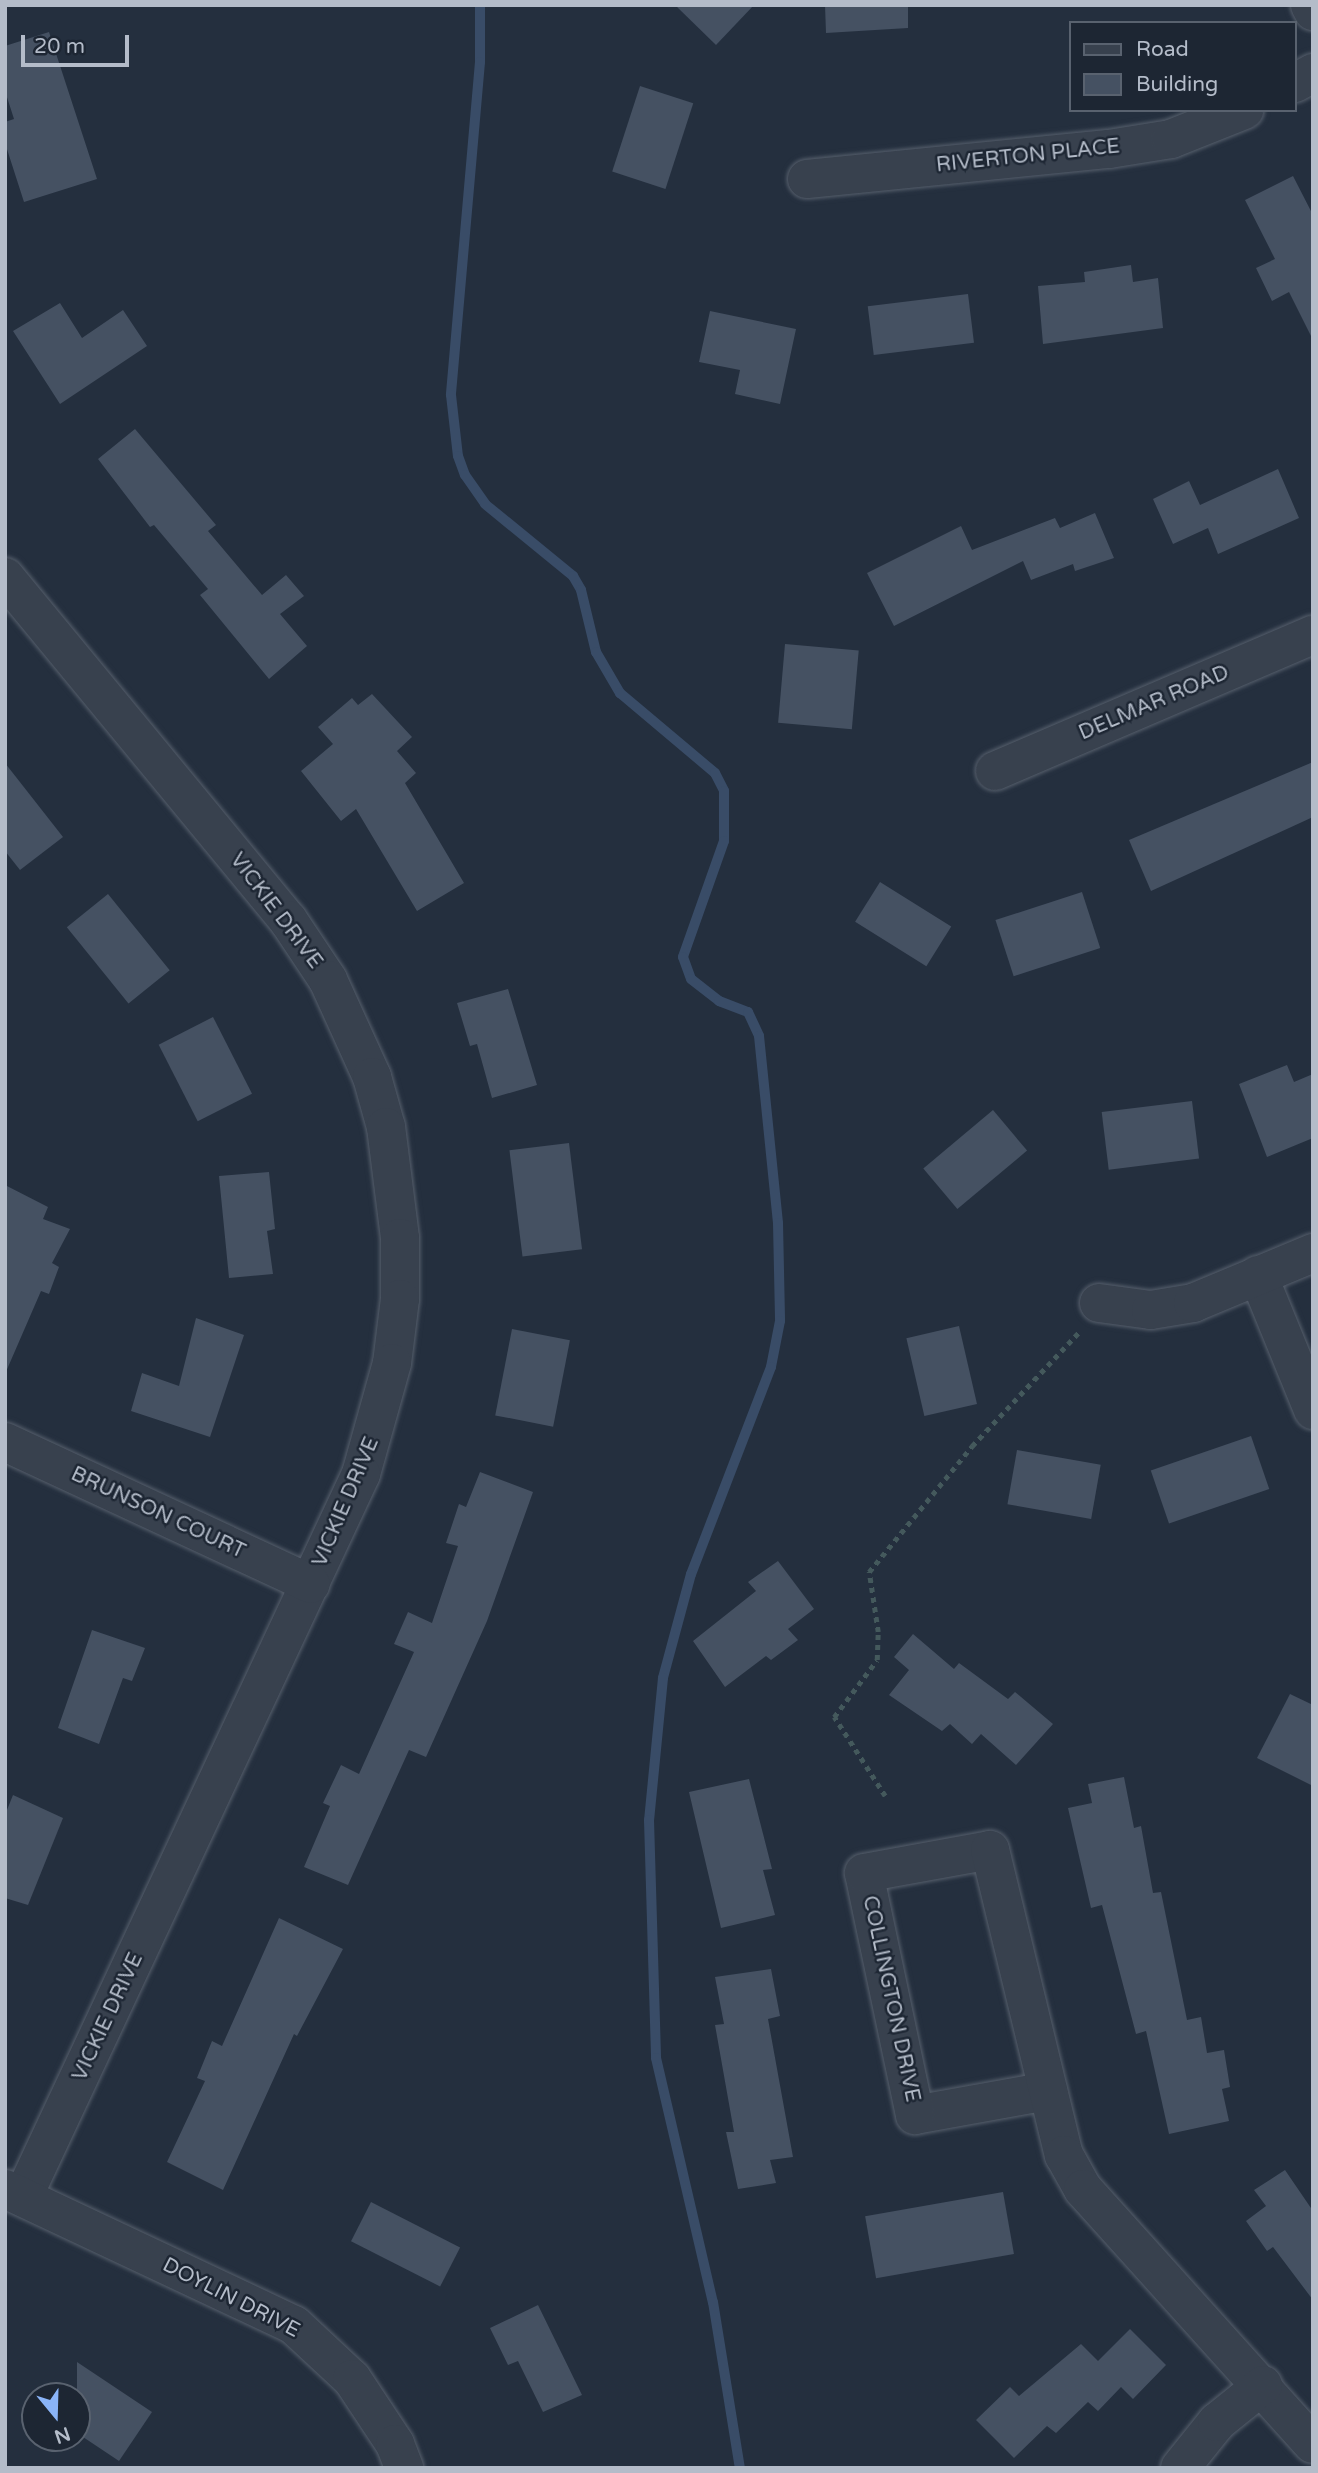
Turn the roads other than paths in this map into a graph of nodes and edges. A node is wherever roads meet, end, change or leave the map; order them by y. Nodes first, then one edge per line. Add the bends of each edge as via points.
1 (1310, 5) edge
2 (1313, 10) edge
3 (1313, 73) edge
4 (1297, 82) edge
5 (1239, 112) edge
6 (807, 179) dead end
7 (5, 577) edge
8 (1313, 635) edge
9 (995, 771) dead end
10 (1313, 1253) edge
11 (1258, 1275) junction
12 (1099, 1303) road end
13 (1313, 1410) edge
14 (5, 1441) edge
15 (311, 1584) junction
16 (1048, 2091) junction
17 (14, 2193) edge
18 (1263, 2385) junction
19 (1313, 2444) edge
20 (404, 2468) edge
21 (1180, 2468) edge

1 - 2 street
3 - 4 street
5 - 6 street, RIVERTON PLACE via 1171,139 1109,149
7 - 15 street, VICKIE DRIVE via 288,920 328,980 372,1077 386,1128 400,1238 394,1350 361,1474
8 - 9 street, DELMAR ROAD
10 - 11 street
11 - 12 street via 1193,1303 1152,1310
11 - 13 street
14 - 15 street, BRUNSON COURT
15 - 17 street, VICKIE DRIVE
16 - 16 street, COLLINGTON DRIVE via 915,2115 864,1873 990,1850
16 - 18 street, COLLINGTON DRIVE via 1064,2155 1083,2189
17 - 20 street, DOYLIN DRIVE via 294,2325 352,2379 395,2444
18 - 19 street, COLLINGTON DRIVE
18 - 21 street via 1217,2422

